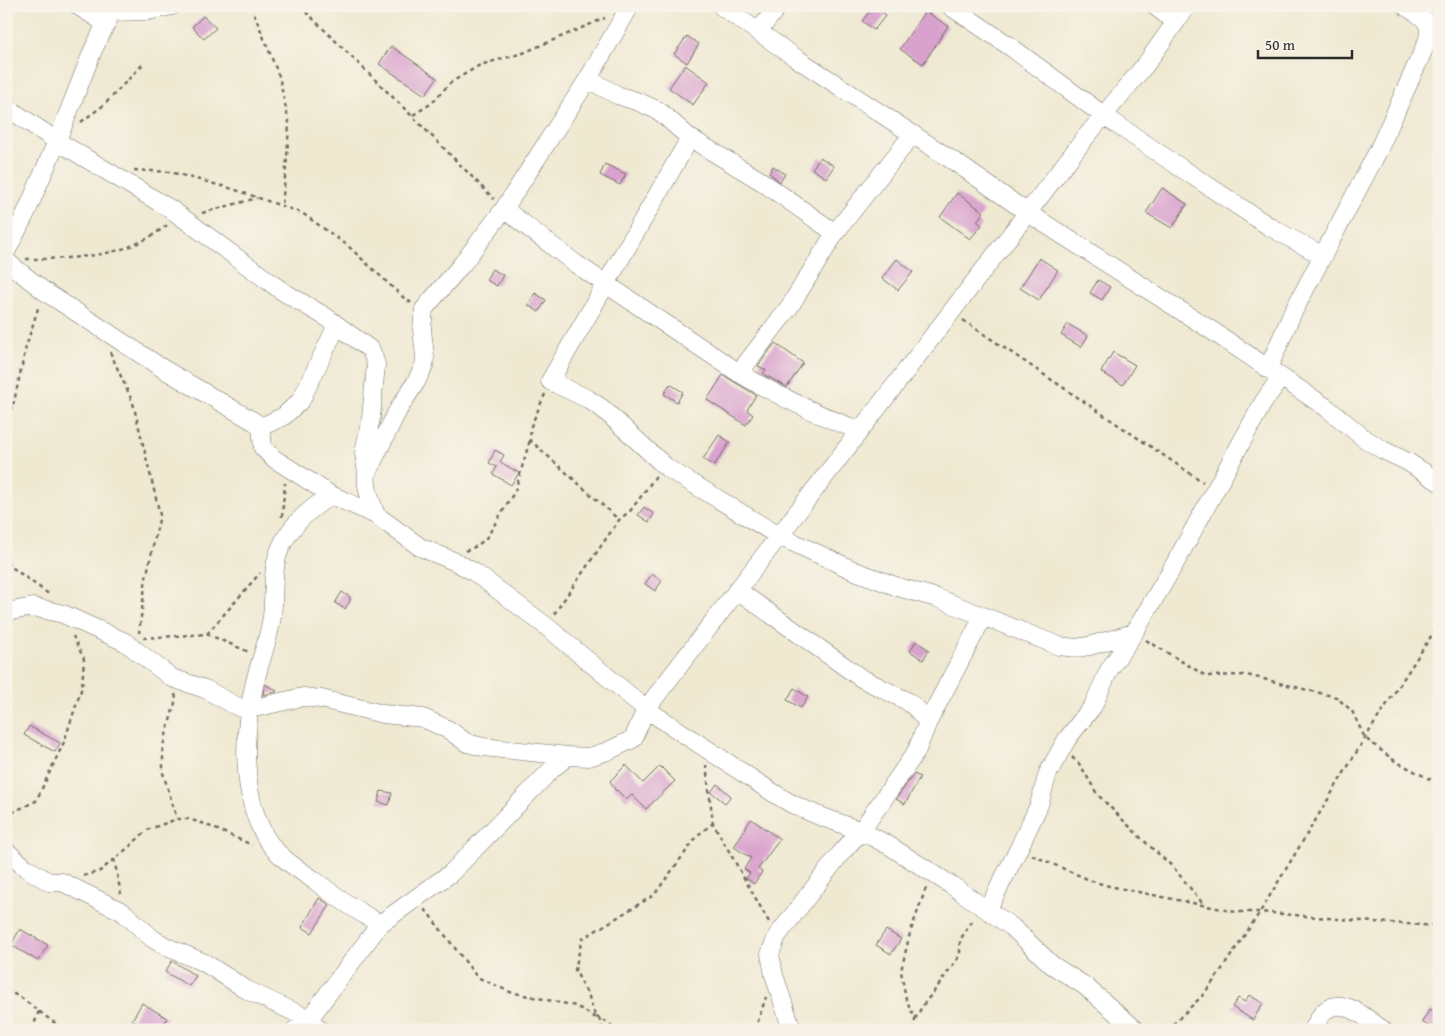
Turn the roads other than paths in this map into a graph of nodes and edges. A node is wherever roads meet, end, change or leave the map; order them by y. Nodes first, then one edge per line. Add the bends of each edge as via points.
1 (78, 6) edge
2 (172, 6) edge
3 (630, 6) edge
4 (721, 6) edge
5 (778, 6) edge
6 (950, 6) edge
7 (1155, 6) edge
8 (1187, 6) edge
9 (1405, 6) edge
10 (111, 14) edge
11 (1175, 22) junction
12 (1434, 29) edge
13 (758, 32) junction
14 (588, 79) junction
15 (6, 107) edge
16 (1103, 115) junction
17 (912, 134) junction
18 (690, 138) junction
19 (57, 141) junction
20 (504, 209) junction
21 (1028, 213) junction
22 (835, 233) junction
23 (6, 252) edge
24 (1323, 256) junction
25 (6, 261) edge
26 (605, 284) junction
27 (337, 325) junction
28 (739, 372) junction
29 (1275, 373) junction
30 (261, 427) junction
31 (860, 431) junction
32 (367, 473) junction
33 (1439, 482) edge
34 (331, 495) junction
35 (376, 515) junction
36 (779, 536) junction
37 (738, 590) junction
38 (6, 612) edge
39 (983, 616) junction
40 (1134, 633) junction
41 (250, 709) junction
42 (646, 709) junction
43 (928, 722) junction
44 (568, 756) junction
45 (861, 831) junction
46 (6, 851) edge
47 (988, 909) junction
48 (380, 924) junction
49 (315, 1024) edge
50 (295, 1030) edge
51 (792, 1030) edge
52 (1136, 1030) edge
53 (1312, 1030) edge
54 (1383, 1030) edge

1 - 10 street
2 - 10 street
3 - 14 street
4 - 13 street
5 - 13 street
6 - 16 street
7 - 11 street
8 - 11 street
9 - 12 street via 1422,15
10 - 19 street
11 - 16 street via 1146,64
12 - 24 street via 1378,151
13 - 17 street
14 - 18 street via 617,96 659,111
14 - 20 street
15 - 19 street
16 - 21 street
16 - 24 street via 1270,227
17 - 21 street
17 - 22 street
18 - 22 street via 761,181
18 - 26 street
19 - 23 street
19 - 27 street via 184,218 282,290
20 - 26 street
20 - 32 street via 424,309 424,366
21 - 29 street
21 - 31 street
22 - 28 street via 790,306
24 - 29 street via 1292,314
25 - 30 street via 44,291 165,370
26 - 28 street
26 - 36 street via 550,381 603,409 667,468
27 - 30 street via 301,400 284,416
27 - 32 street via 371,350 376,364 364,453
28 - 31 street via 826,418
29 - 33 street via 1327,408 1365,439
29 - 40 street via 1264,401
30 - 34 street via 263,448 273,458
31 - 36 street
32 - 35 street via 368,493
34 - 35 street
34 - 41 street via 298,521 279,550 273,582 272,617
35 - 42 street via 420,547 474,572 546,626
36 - 37 street
36 - 39 street via 855,571
37 - 42 street
37 - 43 street via 861,678 907,701
38 - 41 street via 33,607 63,614 125,642 172,678 205,689 238,707
39 - 40 street via 1059,646 1076,648
39 - 43 street
40 - 47 street via 1109,670 1093,706 1073,731 1048,773 1039,805
41 - 44 street via 303,697 320,699 383,714 423,718 467,743 483,747
41 - 48 street via 246,769 256,816 266,838 279,855 352,908
42 - 44 street via 633,739 589,757
42 - 45 street via 792,804
43 - 45 street via 916,752
44 - 48 street via 451,873
45 - 47 street
45 - 51 street via 778,936 770,954
46 - 49 street via 49,882 62,882 123,912 167,947 205,963 247,990
47 - 52 street
48 - 49 street
49 - 50 street
53 - 54 street via 1325,1010 1332,1006 1348,1007

